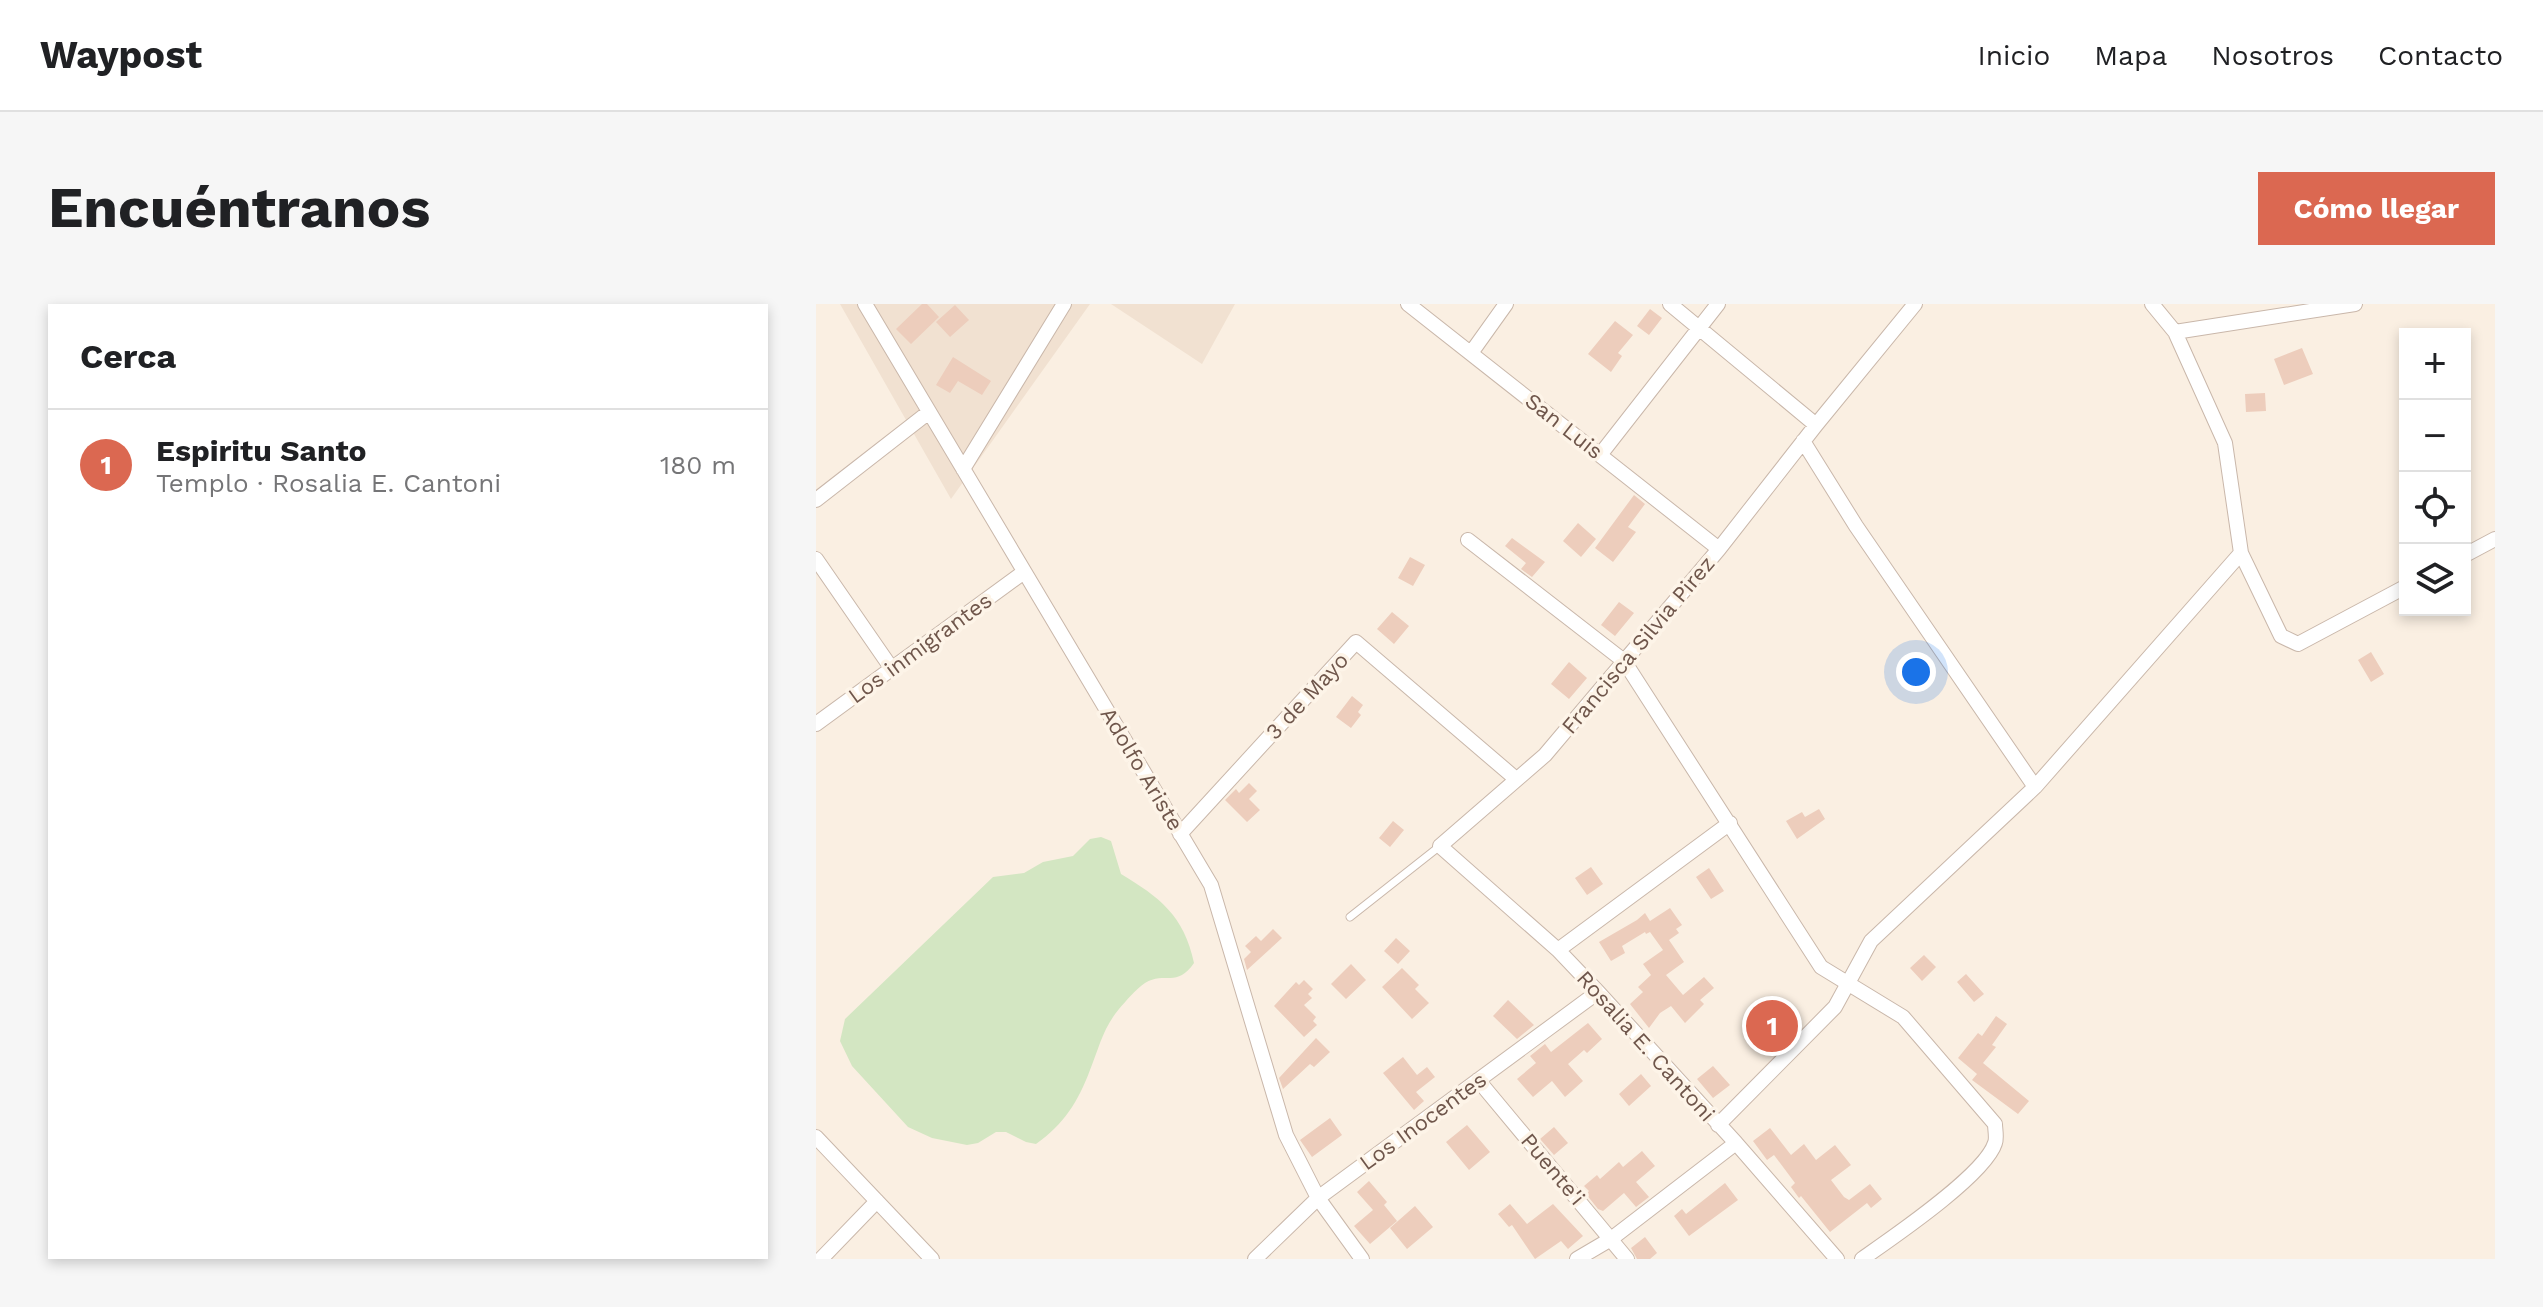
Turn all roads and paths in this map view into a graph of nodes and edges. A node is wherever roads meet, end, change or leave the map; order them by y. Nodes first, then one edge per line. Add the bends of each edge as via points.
1 (865, 304) edge
2 (1064, 304) edge
3 (1408, 304) edge
4 (1506, 304) edge
5 (1670, 304) edge
6 (1718, 304) edge
7 (1915, 304) edge
8 (2152, 304) edge
9 (2355, 304) edge
10 (1699, 328) junction
11 (2175, 332) junction
12 (1471, 353) junction
13 (929, 412) junction
14 (1816, 425) junction
15 (1803, 441) junction
16 (1600, 455) junction
17 (963, 469) junction
18 (816, 500) edge
19 (2495, 539) edge
20 (1468, 540) dead end
21 (1719, 549) junction
22 (2471, 552) edge
23 (2241, 553) junction
24 (816, 559) edge
25 (1024, 572) junction
26 (2399, 590) edge
27 (1624, 661) junction
28 (892, 669) junction
29 (816, 724) edge
30 (1516, 779) junction
31 (2035, 787) junction
32 (1730, 823) junction
33 (1180, 834) junction
34 (1440, 846) junction
35 (1350, 917) dead end
36 (1558, 950) junction
37 (1848, 984) junction
38 (1598, 992) junction
39 (1478, 1080) junction
40 (1718, 1125) junction
41 (816, 1137) edge
42 (1736, 1143) junction
43 (1318, 1198) junction
44 (877, 1201) junction
45 (1611, 1239) junction
46 (821, 1259) edge
47 (932, 1259) edge
48 (1255, 1259) edge
49 (1362, 1259) edge
50 (1577, 1259) edge
51 (1627, 1259) edge
52 (1837, 1259) edge
53 (1862, 1259) edge

1 - 13 street, Adolfo Ariste
2 - 17 street
3 - 12 street, San Luis
4 - 12 street
5 - 10 street
6 - 10 street
7 - 14 street, Francisca Silvia Pirez
8 - 11 street
9 - 11 street
10 - 14 street
10 - 16 street
11 - 23 street via 2225,443
12 - 16 street, San Luis
13 - 17 street, Adolfo Ariste
13 - 18 street
14 - 15 street, Francisca Silvia Pirez
15 - 21 street, Francisca Silvia Pirez
15 - 31 street
16 - 21 street, San Luis
17 - 25 street, Adolfo Ariste
19 - 22 street
20 - 27 street
21 - 27 street, Francisca Silvia Pirez
23 - 26 street via 2281,636 2298,644
23 - 31 street
24 - 28 street
25 - 28 street, Los inmigrantes
25 - 33 street, Adolfo Ariste
27 - 30 street, Francisca Silvia Pirez via 1545,755
27 - 32 street
28 - 29 street, Los inmigrantes
30 - 33 street, 3 de Mayo via 1356,642
30 - 34 street, Francisca Silvia Pirez
31 - 37 street via 1871,941
32 - 36 street
32 - 37 street via 1821,967
33 - 43 street, Adolfo Ariste via 1211,885 1286,1135
34 - 35 lane
34 - 36 street, Rosalia E. Cantoni
36 - 38 street, Rosalia E. Cantoni
37 - 40 street via 1835,1007
37 - 53 street via 1903,1017 1995,1124 1996,1142 1929,1211
38 - 39 street, Los Inocentes
38 - 40 street, Rosalia E. Cantoni
39 - 43 street, Los Inocentes
39 - 45 street, Puente'i
40 - 42 street, Rosalia E. Cantoni
41 - 44 street
42 - 45 street
42 - 52 street, Rosalia E. Cantoni
43 - 48 street, Los Inocentes
43 - 49 street, Adolfo Ariste
44 - 46 street
44 - 47 street
45 - 50 street
45 - 51 street, Puente'i

